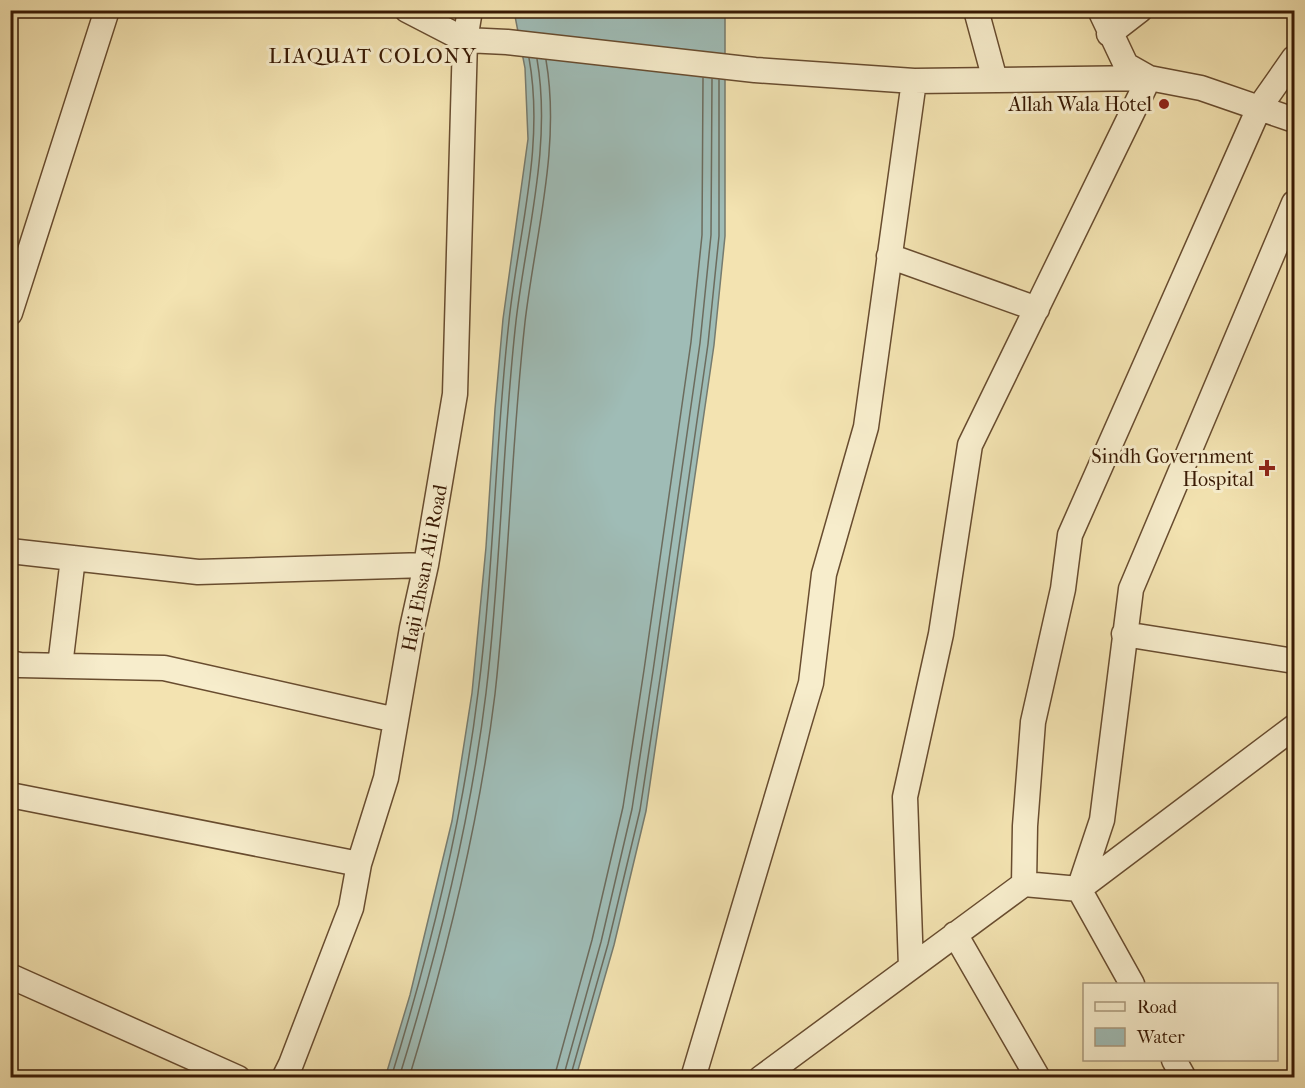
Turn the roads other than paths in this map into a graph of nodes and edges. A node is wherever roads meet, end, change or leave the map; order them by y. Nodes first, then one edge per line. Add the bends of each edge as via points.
1 (107, 10) edge
2 (407, 10) edge
3 (470, 10) edge
4 (976, 10) edge
5 (1100, 10) edge
6 (1140, 10) edge
7 (1109, 34) junction
8 (465, 40) junction
9 (1294, 58) edge
10 (1149, 78) junction
11 (995, 80) junction
12 (914, 81) junction
13 (1259, 108) junction
14 (1294, 120) edge
15 (1294, 203) edge
16 (889, 256) junction
17 (1037, 309) junction
18 (10, 313) edge
19 (10, 551) edge
20 (73, 558) junction
21 (426, 565) junction
22 (1124, 634) junction
23 (1294, 661) edge
24 (10, 663) edge
25 (60, 666) junction
26 (396, 720) junction
27 (1294, 727) edge
28 (10, 795) edge
29 (359, 864) junction
30 (1024, 884) junction
31 (1079, 889) junction
32 (956, 934) junction
33 (911, 967) junction
34 (10, 976) edge
35 (1131, 983) edge
36 (1175, 1061) edge
37 (238, 1077) edge
38 (284, 1077) edge
39 (693, 1077) edge
40 (761, 1077) edge
41 (1038, 1077) edge
42 (1184, 1077) edge

1 - 18 street
2 - 8 street
3 - 8 street, Haji Ehsan Ali Road
4 - 11 street
5 - 7 street
6 - 7 street
7 - 10 street via 1126,65
8 - 12 street via 755,70
8 - 21 street, Haji Ehsan Ali Road via 455,394
9 - 13 street
10 - 11 street
10 - 13 street via 1201,88
10 - 17 street
11 - 12 street
12 - 16 street
13 - 14 street
13 - 30 street via 1071,535 1033,723
15 - 22 street via 1131,589
16 - 17 street
16 - 39 street via 866,427 824,574 812,683
17 - 33 street via 970,445 941,634 905,797
19 - 20 street
20 - 21 street via 198,572
20 - 25 street
21 - 26 street, Haji Ehsan Ali Road
22 - 23 street
22 - 31 street via 1102,820
24 - 25 street
25 - 26 street via 164,668
26 - 29 street, Haji Ehsan Ali Road via 386,778
27 - 31 street
28 - 29 street
29 - 38 street, Haji Ehsan Ali Road via 351,908
30 - 31 street
30 - 32 street
31 - 35 street
32 - 33 street
32 - 41 street
33 - 40 street
34 - 37 street
36 - 42 street

